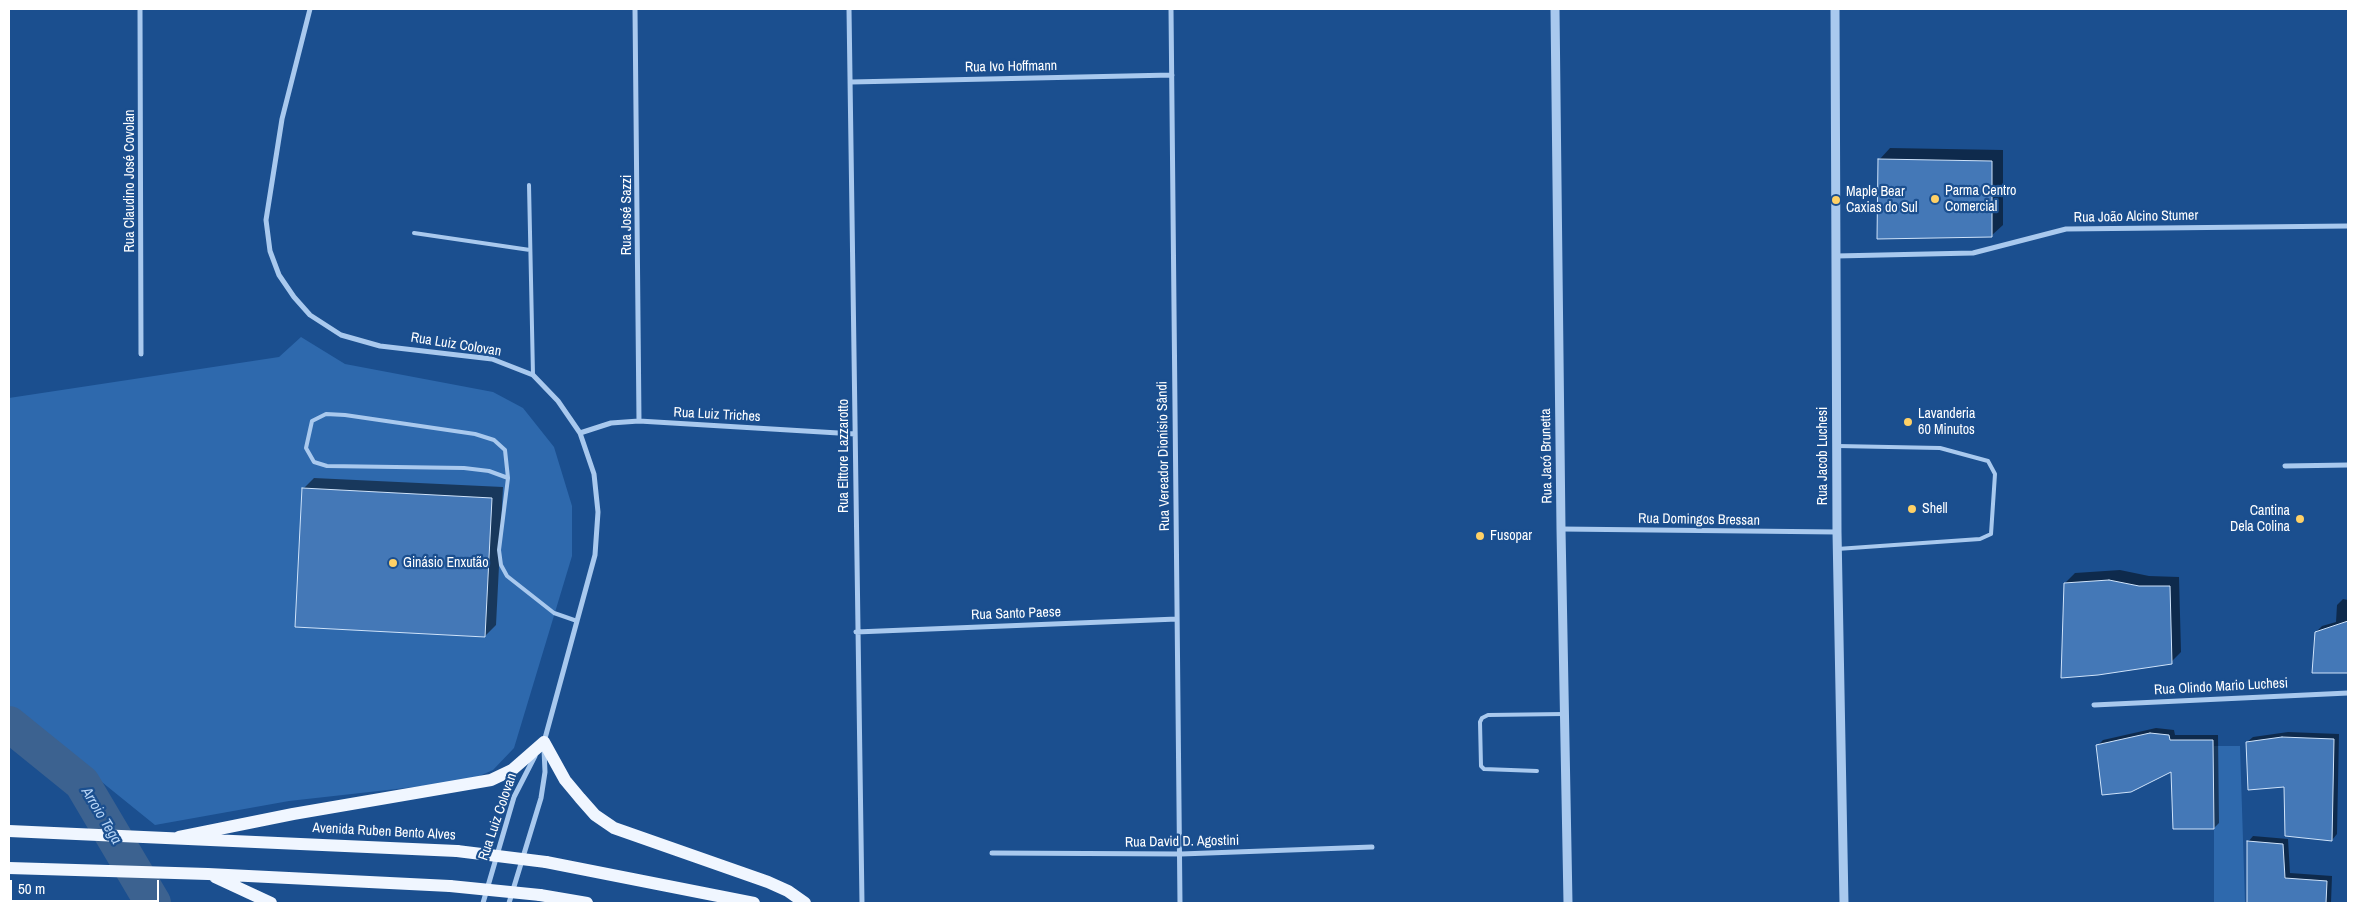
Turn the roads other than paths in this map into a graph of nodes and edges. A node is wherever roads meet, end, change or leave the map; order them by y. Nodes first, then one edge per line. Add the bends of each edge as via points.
1 (140, 9) edge
2 (310, 9) edge
3 (635, 9) edge
4 (849, 9) edge
5 (1171, 9) edge
6 (1555, 9) edge
7 (1835, 9) edge
8 (1172, 75) junction
9 (851, 82) junction
10 (529, 185) dead end
11 (2348, 226) edge
12 (414, 233) dead end
13 (530, 250) junction
14 (1836, 256) junction
15 (141, 354) dead end
16 (533, 375) junction
17 (639, 421) junction
18 (580, 433) junction
19 (855, 434) junction
20 (1836, 446) junction
21 (2348, 465) edge
22 (2285, 466) dead end
23 (508, 478) junction
24 (1561, 529) junction
25 (1836, 532) junction
26 (1837, 549) junction
27 (1177, 619) junction
28 (577, 621) junction
29 (856, 632) junction
30 (2348, 693) edge
31 (2094, 705) dead end
32 (1564, 714) junction
33 (544, 742) junction
34 (1537, 771) dead end
35 (9, 831) edge
36 (179, 837) junction
37 (1372, 846) dead end
38 (992, 853) dead end
39 (1181, 854) junction
40 (9, 868) edge
41 (208, 874) junction
42 (271, 903) edge
43 (483, 903) edge
44 (509, 903) edge
45 (587, 903) edge
46 (754, 903) edge
47 (805, 903) edge
48 (862, 903) edge
49 (1180, 903) edge
50 (1568, 903) edge
51 (1844, 903) edge

1 - 15 street, Rua Claudino José Covolan
2 - 16 street, Rua Luiz Colovan via 282,119 266,220 270,250 279,275 310,315 341,335 380,346 492,359
3 - 17 street, Rua José Sazzi
4 - 9 street, Rua Elttore Lazzarotto
5 - 8 street, Rua Vereador Dionísio Sândi
6 - 24 street, Rua Jacó Brunetta
7 - 14 street, Rua Jacob Luchesi
8 - 9 street, Rua Ivo Hoffmann
8 - 27 street, Rua Vereador Dionísio Sândi
9 - 19 street, Rua Elttore Lazzarotto
10 - 13 lane
11 - 14 street, Rua João Alcino Stumer via 2066,229 1973,253
12 - 13 lane
13 - 16 lane
14 - 20 street, Rua Jacob Luchesi
16 - 18 street, Rua Luiz Colovan via 558,401
17 - 18 street, Rua Luiz Triches via 610,423
17 - 19 street, Rua Luiz Triches
18 - 28 street, Rua Luiz Colovan via 594,474 598,512 595,556
19 - 29 street, Rua Elttore Lazzarotto
20 - 25 street, Rua Jacob Luchesi
20 - 26 lane via 1940,448 1988,462 1995,474 1992,534 1980,539
21 - 22 street
23 - 23 lane via 489,471 464,468 327,466 314,462 306,448 312,422 326,414 474,434 494,440 505,450
23 - 28 lane via 499,550 501,565 507,576 554,613
24 - 25 street, Rua Domingos Bressan
24 - 32 street, Rua Jacó Brunetta
25 - 26 street, Rua Jacob Luchesi
26 - 51 street, Rua Jacob Luchesi
27 - 29 street, Rua Santo Paese
27 - 39 street, Rua Vereador Dionísio Sândi
28 - 33 street, Rua Luiz Colovan
29 - 48 street, Rua Elttore Lazzarotto
30 - 31 street, Rua Olindo Mario Luchesi
32 - 34 lane via 1488,716 1480,722 1481,766 1484,769
32 - 50 street, Rua Jacó Brunetta
33 - 36 main road via 512,770 491,780
33 - 43 street, Rua Luiz Colovan via 514,797
33 - 44 street, Rua Luiz Colovan via 545,772 540,798
33 - 47 main road via 565,780 595,815 614,828 768,882
35 - 36 main road, Avenida Ruben Bento Alves
36 - 46 main road, Avenida Ruben Bento Alves, bridge via 457,851 546,862
37 - 39 street, Rua David D. Agostini
38 - 39 street, Rua David D. Agostini
39 - 49 street, Rua Vereador Dionísio Sândi
40 - 41 main road
41 - 42 main road
41 - 45 main road, bridge via 450,886

